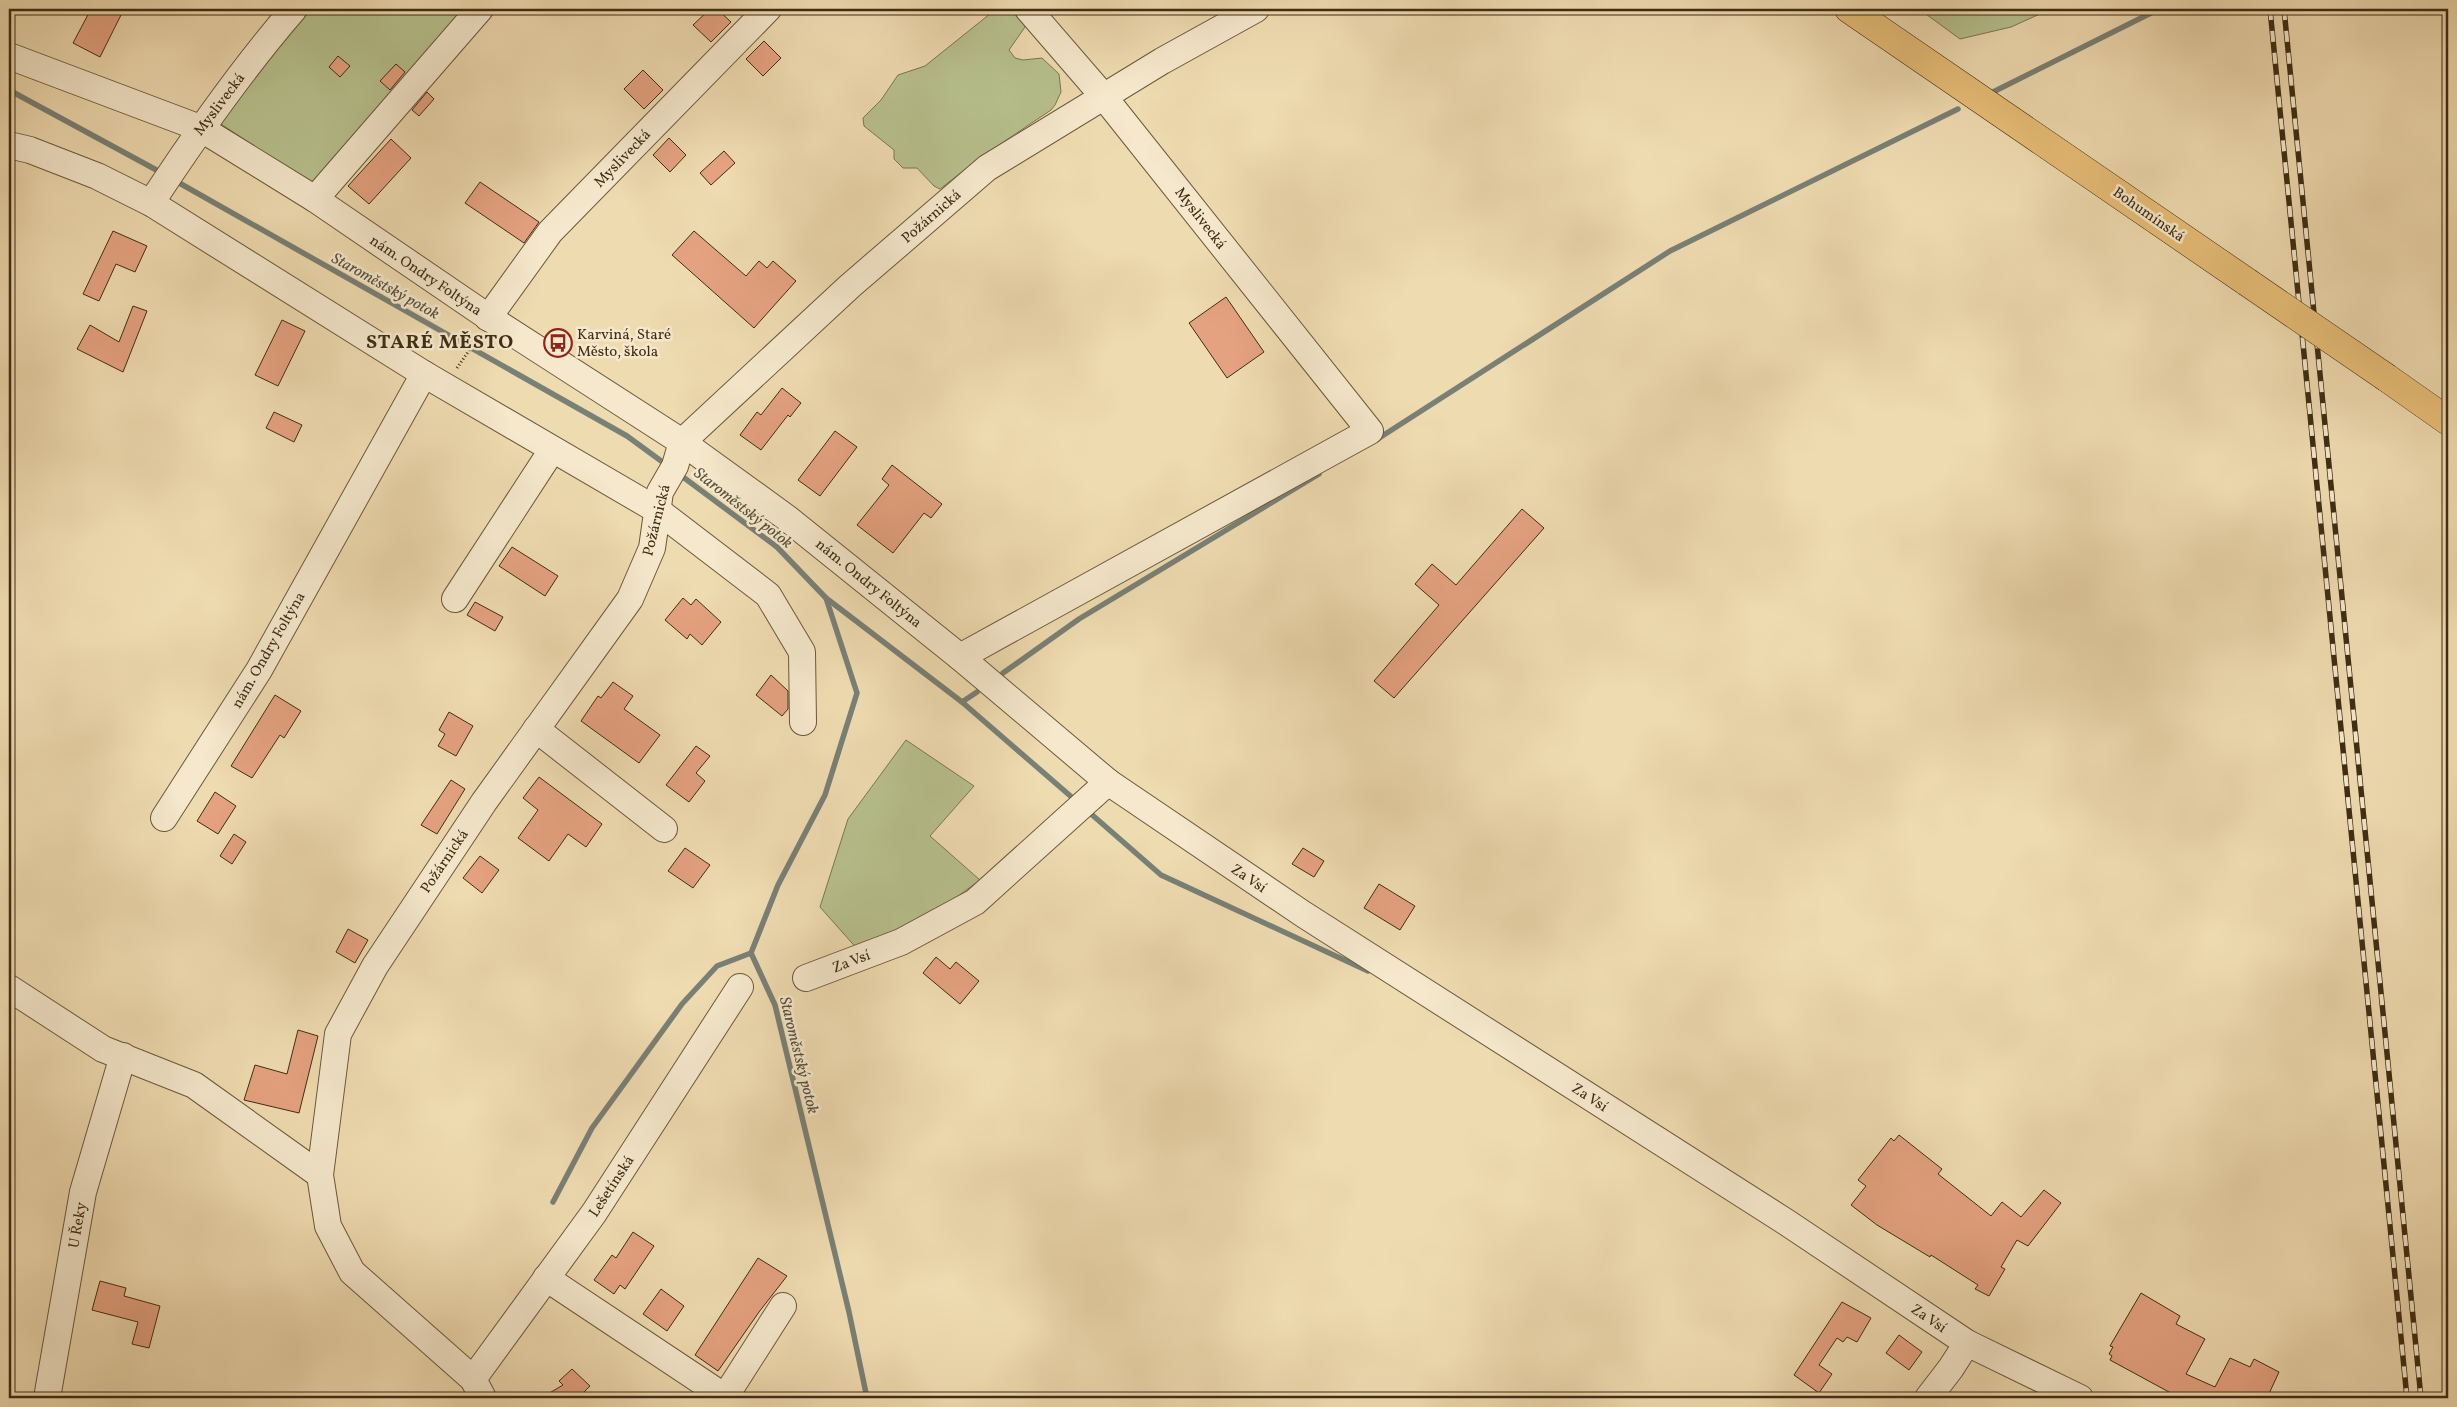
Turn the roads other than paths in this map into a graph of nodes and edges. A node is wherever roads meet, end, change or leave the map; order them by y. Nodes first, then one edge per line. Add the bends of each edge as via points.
1 (294, 9) edge
2 (480, 9) edge
3 (768, 9) edge
4 (1028, 9) edge
5 (1256, 9) edge
6 (1849, 9) edge
7 (9, 56) edge
8 (1104, 97) junction
9 (200, 128) junction
10 (9, 145) edge
11 (161, 188) junction
12 (315, 199) junction
13 (483, 328) junction
14 (424, 374) junction
15 (2448, 421) edge
16 (552, 450) junction
17 (674, 463) junction
18 (657, 510) junction
19 (455, 599) dead end
20 (960, 657) junction
21 (980, 675) joint
22 (803, 722) dead end
23 (536, 729) junction
24 (1108, 782) junction
25 (164, 818) dead end
26 (664, 828) dead end
27 (806, 978) dead end
28 (740, 986) dead end
29 (9, 988) edge
30 (123, 1056) junction
31 (320, 1176) junction
32 (546, 1278) junction
33 (783, 1306) dead end
34 (1967, 1343) junction
35 (478, 1388) edge
36 (47, 1398) edge
37 (1928, 1398) edge
38 (2080, 1398) edge

1 - 9 street, Myslivecká
2 - 12 street
3 - 13 street, Myslivecká via 550,232
4 - 8 street, Myslivecká
5 - 8 street, Požárnická
6 - 15 main road, Bohumínská, bridge
7 - 9 street, nám. Ondry Foltýna
8 - 17 street, Požárnická via 987,168 850,286
8 - 20 street, Myslivecká via 1370,431
9 - 11 street, Myslivecká
9 - 12 street, nám. Ondry Foltýna
10 - 11 street via 97,176
11 - 14 street
12 - 13 street, nám. Ondry Foltýna
13 - 17 street, nám. Ondry Foltýna
14 - 16 street
14 - 25 street, nám. Ondry Foltýna via 259,670
16 - 18 street
16 - 19 street
17 - 18 street, Požárnická via 660,492
17 - 20 street, nám. Ondry Foltýna via 787,518
18 - 22 street via 768,594 802,652
18 - 23 street, Požárnická via 652,548 630,599
20 - 21 street, nám. Ondry Foltýna
21 - 24 street, Za Vsí
23 - 26 street
23 - 31 street, Požárnická via 375,966 338,1034
24 - 27 street, Za Vsí via 975,902 901,942
24 - 34 street, Za Vsí via 1303,914 1778,1217
28 - 32 street, Lešetínská via 594,1213
29 - 30 street via 104,1049
30 - 31 street via 194,1085
30 - 36 street, U Řeky via 83,1192
31 - 35 street, Lešetínská via 328,1226 352,1272
32 - 33 street via 725,1397
32 - 35 street, Lešetínská
34 - 37 street
34 - 38 street, Za Vsí

